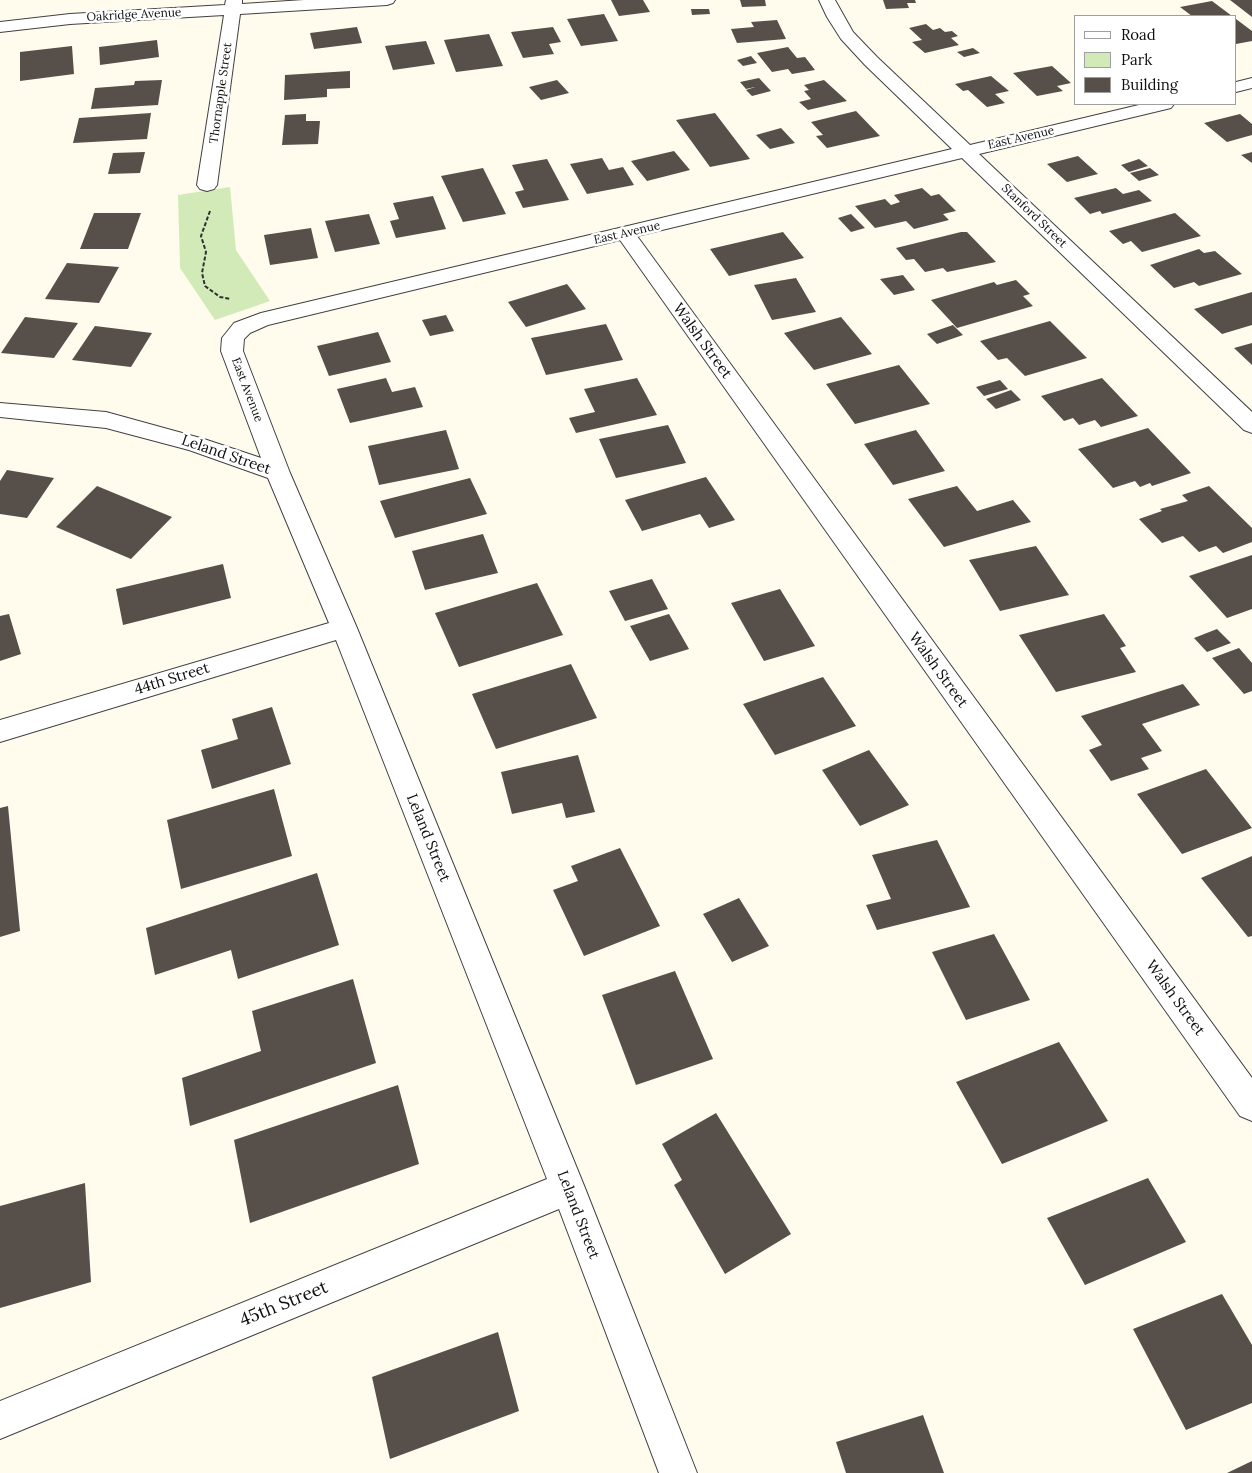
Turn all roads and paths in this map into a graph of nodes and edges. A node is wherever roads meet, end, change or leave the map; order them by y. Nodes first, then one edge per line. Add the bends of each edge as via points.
1 (387, 0) edge
2 (827, 0) edge
3 (234, 5) edge
4 (0, 28) edge
5 (1252, 83) edge
6 (1237, 87) edge
7 (1161, 105) edge
8 (966, 151) junction
9 (207, 185) joint
10 (625, 234) junction
11 (236, 300) dead end
12 (0, 410) edge
13 (1252, 424) edge
14 (278, 473) junction
15 (344, 628) junction
16 (0, 731) edge
17 (1252, 1106) edge
18 (568, 1188) junction
19 (0, 1420) edge
20 (678, 1473) edge

1 - 3 street, Oakridge Avenue
2 - 8 street, Stanford Street via 847,34 871,61
3 - 4 street, Oakridge Avenue
3 - 9 street, Thornapple Street
5 - 6 street
7 - 8 street, East Avenue
8 - 10 street, East Avenue
8 - 13 street, Stanford Street
9 - 11 path via 199,192 200,198 210,204 211,214 201,236 206,252 202,273 205,286 220,296
10 - 14 street, East Avenue via 261,320 242,328 233,338 232,351
10 - 17 street, Walsh Street
12 - 14 street, Leland Street via 106,420 196,444
14 - 15 street, Leland Street
15 - 16 street, 44th Street
15 - 18 street, Leland Street
18 - 19 street, 45th Street
18 - 20 street, Leland Street

